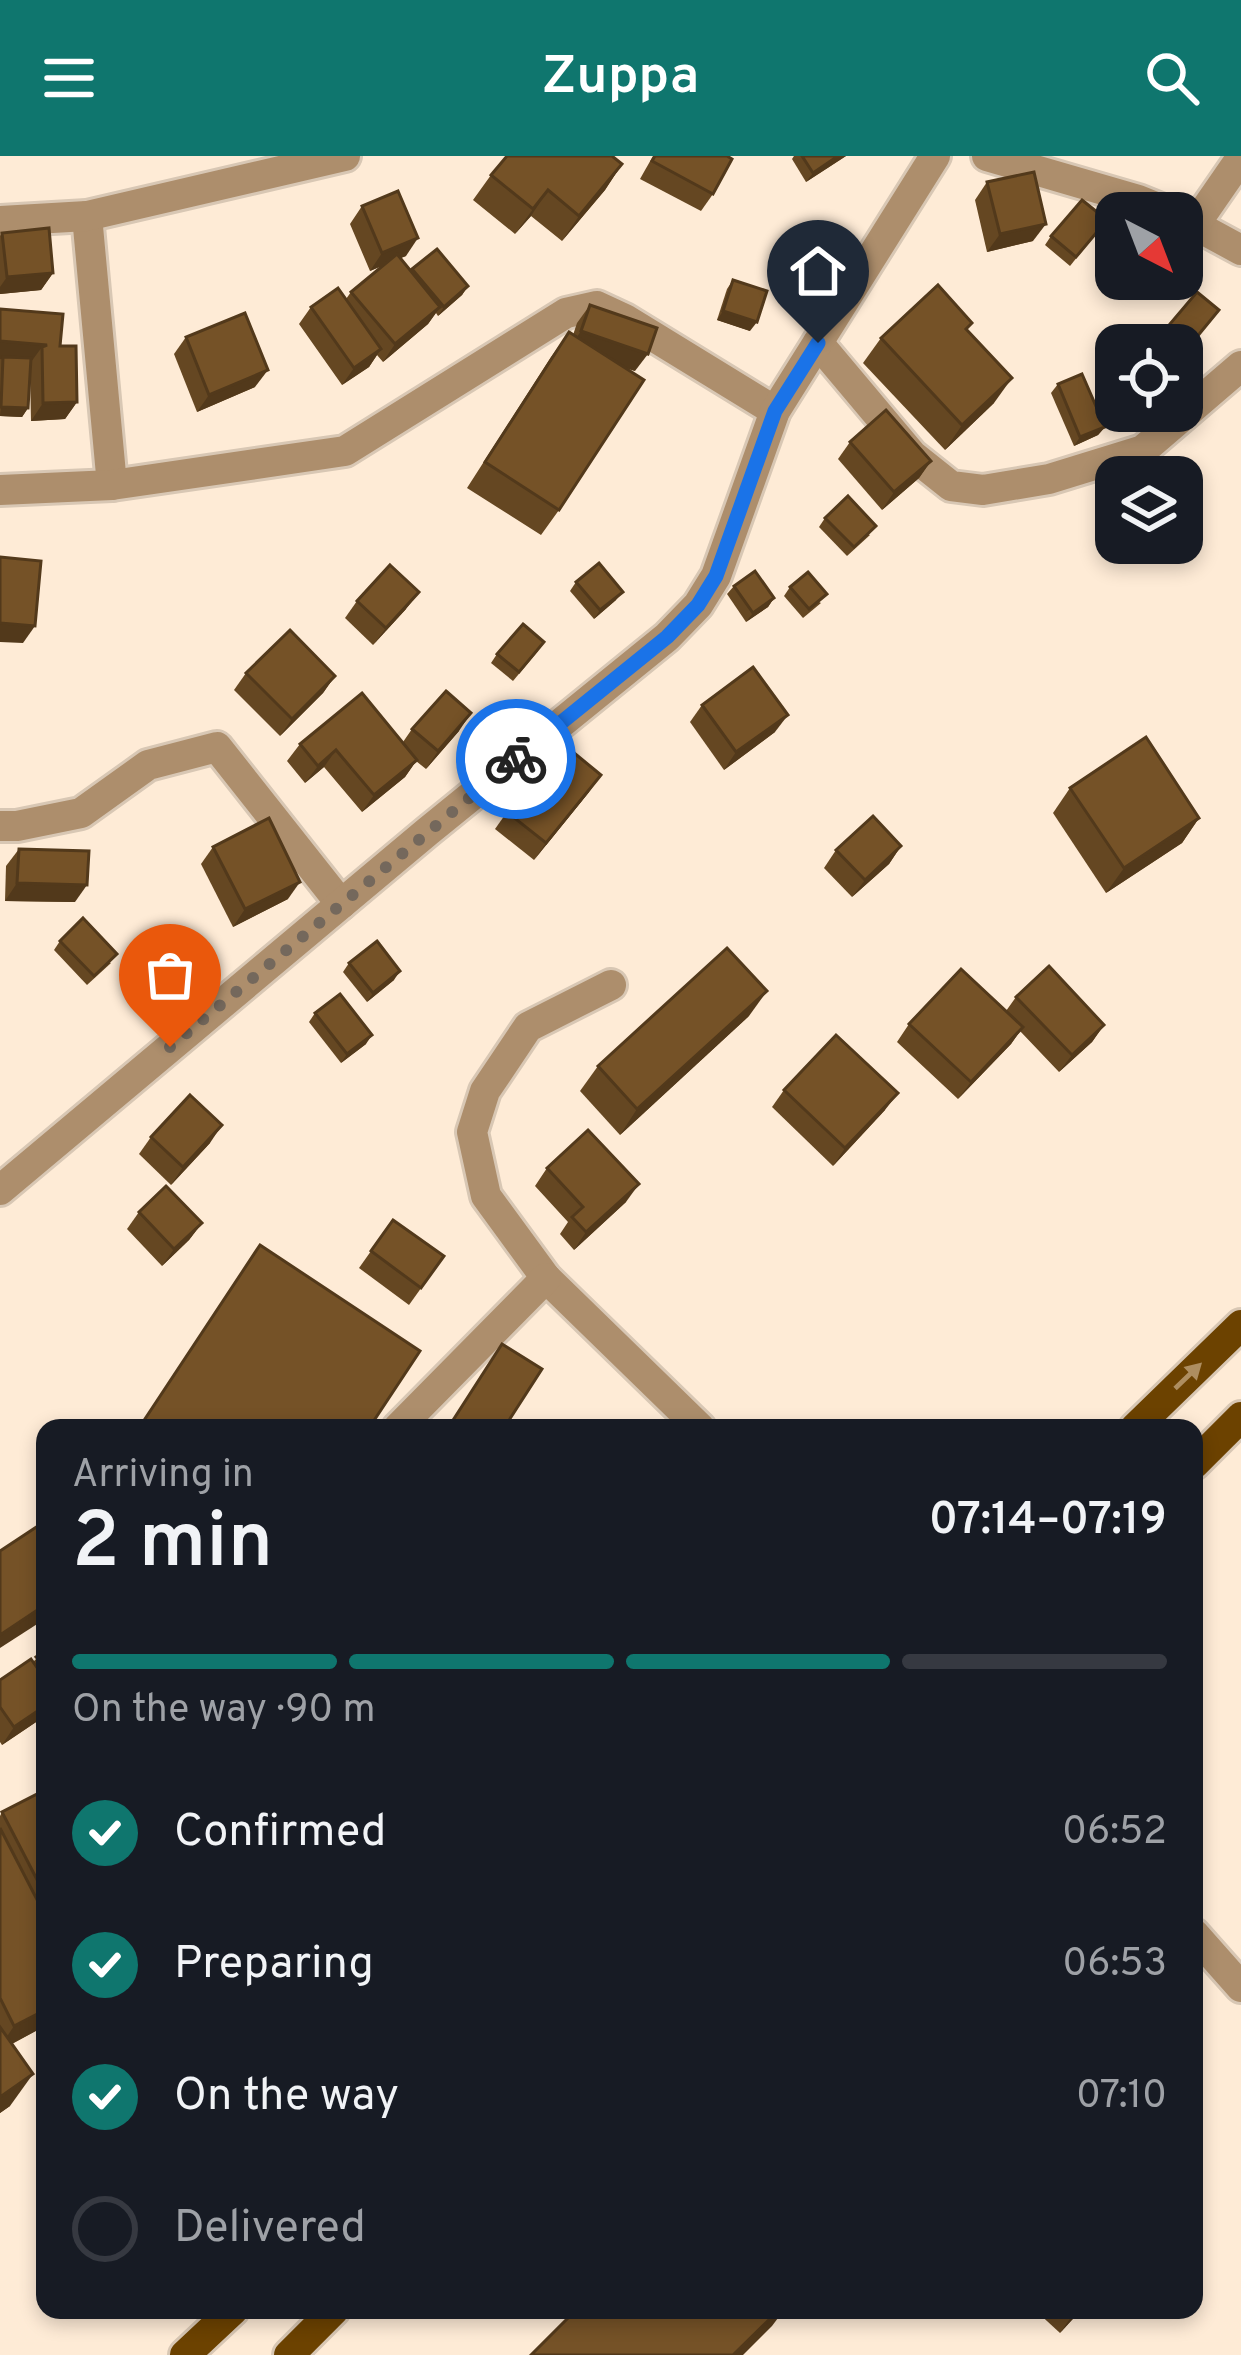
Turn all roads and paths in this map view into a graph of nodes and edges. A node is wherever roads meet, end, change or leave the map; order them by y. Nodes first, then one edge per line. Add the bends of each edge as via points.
1 (344, 156) edge
2 (935, 156) edge
3 (987, 156) edge
4 (1241, 158) edge
5 (1111, 192) edge
6 (1203, 197) edge
7 (87, 216) junction
8 (0, 221) edge
9 (1203, 229) edge
10 (1241, 250) edge
11 (818, 343) junction
12 (1241, 366) edge
13 (775, 411) junction
14 (112, 485) junction
15 (0, 490) edge
16 (0, 826) edge
17 (341, 904) junction
18 (611, 985) dead end
19 (0, 1190) edge
20 (547, 1278) junction
21 (1241, 1325) edge
22 (1241, 1417) edge
23 (407, 1419) edge
24 (691, 1419) edge
25 (1144, 1419) edge
26 (1203, 1455) edge
27 (1203, 1944) edge
28 (1241, 1987) edge
29 (223, 2319) edge
30 (325, 2319) edge
31 (184, 2355) edge
32 (289, 2355) edge

1 - 7 street
2 - 11 street
3 - 5 street
4 - 6 street
7 - 8 street
7 - 14 street
9 - 10 street
11 - 12 street via 912,455 951,486 983,490 1143,450
11 - 13 street
13 - 14 street via 597,306 566,313 345,452
13 - 17 street via 716,576 698,605
14 - 15 street
16 - 17 street via 81,813 148,766 217,747
17 - 19 street
18 - 20 street via 527,1027 485,1091 472,1132 487,1196
20 - 23 street
20 - 24 street
25 -> 21 main road
22 - 26 main road
27 - 28 street
29 - 31 main road
30 - 32 main road

